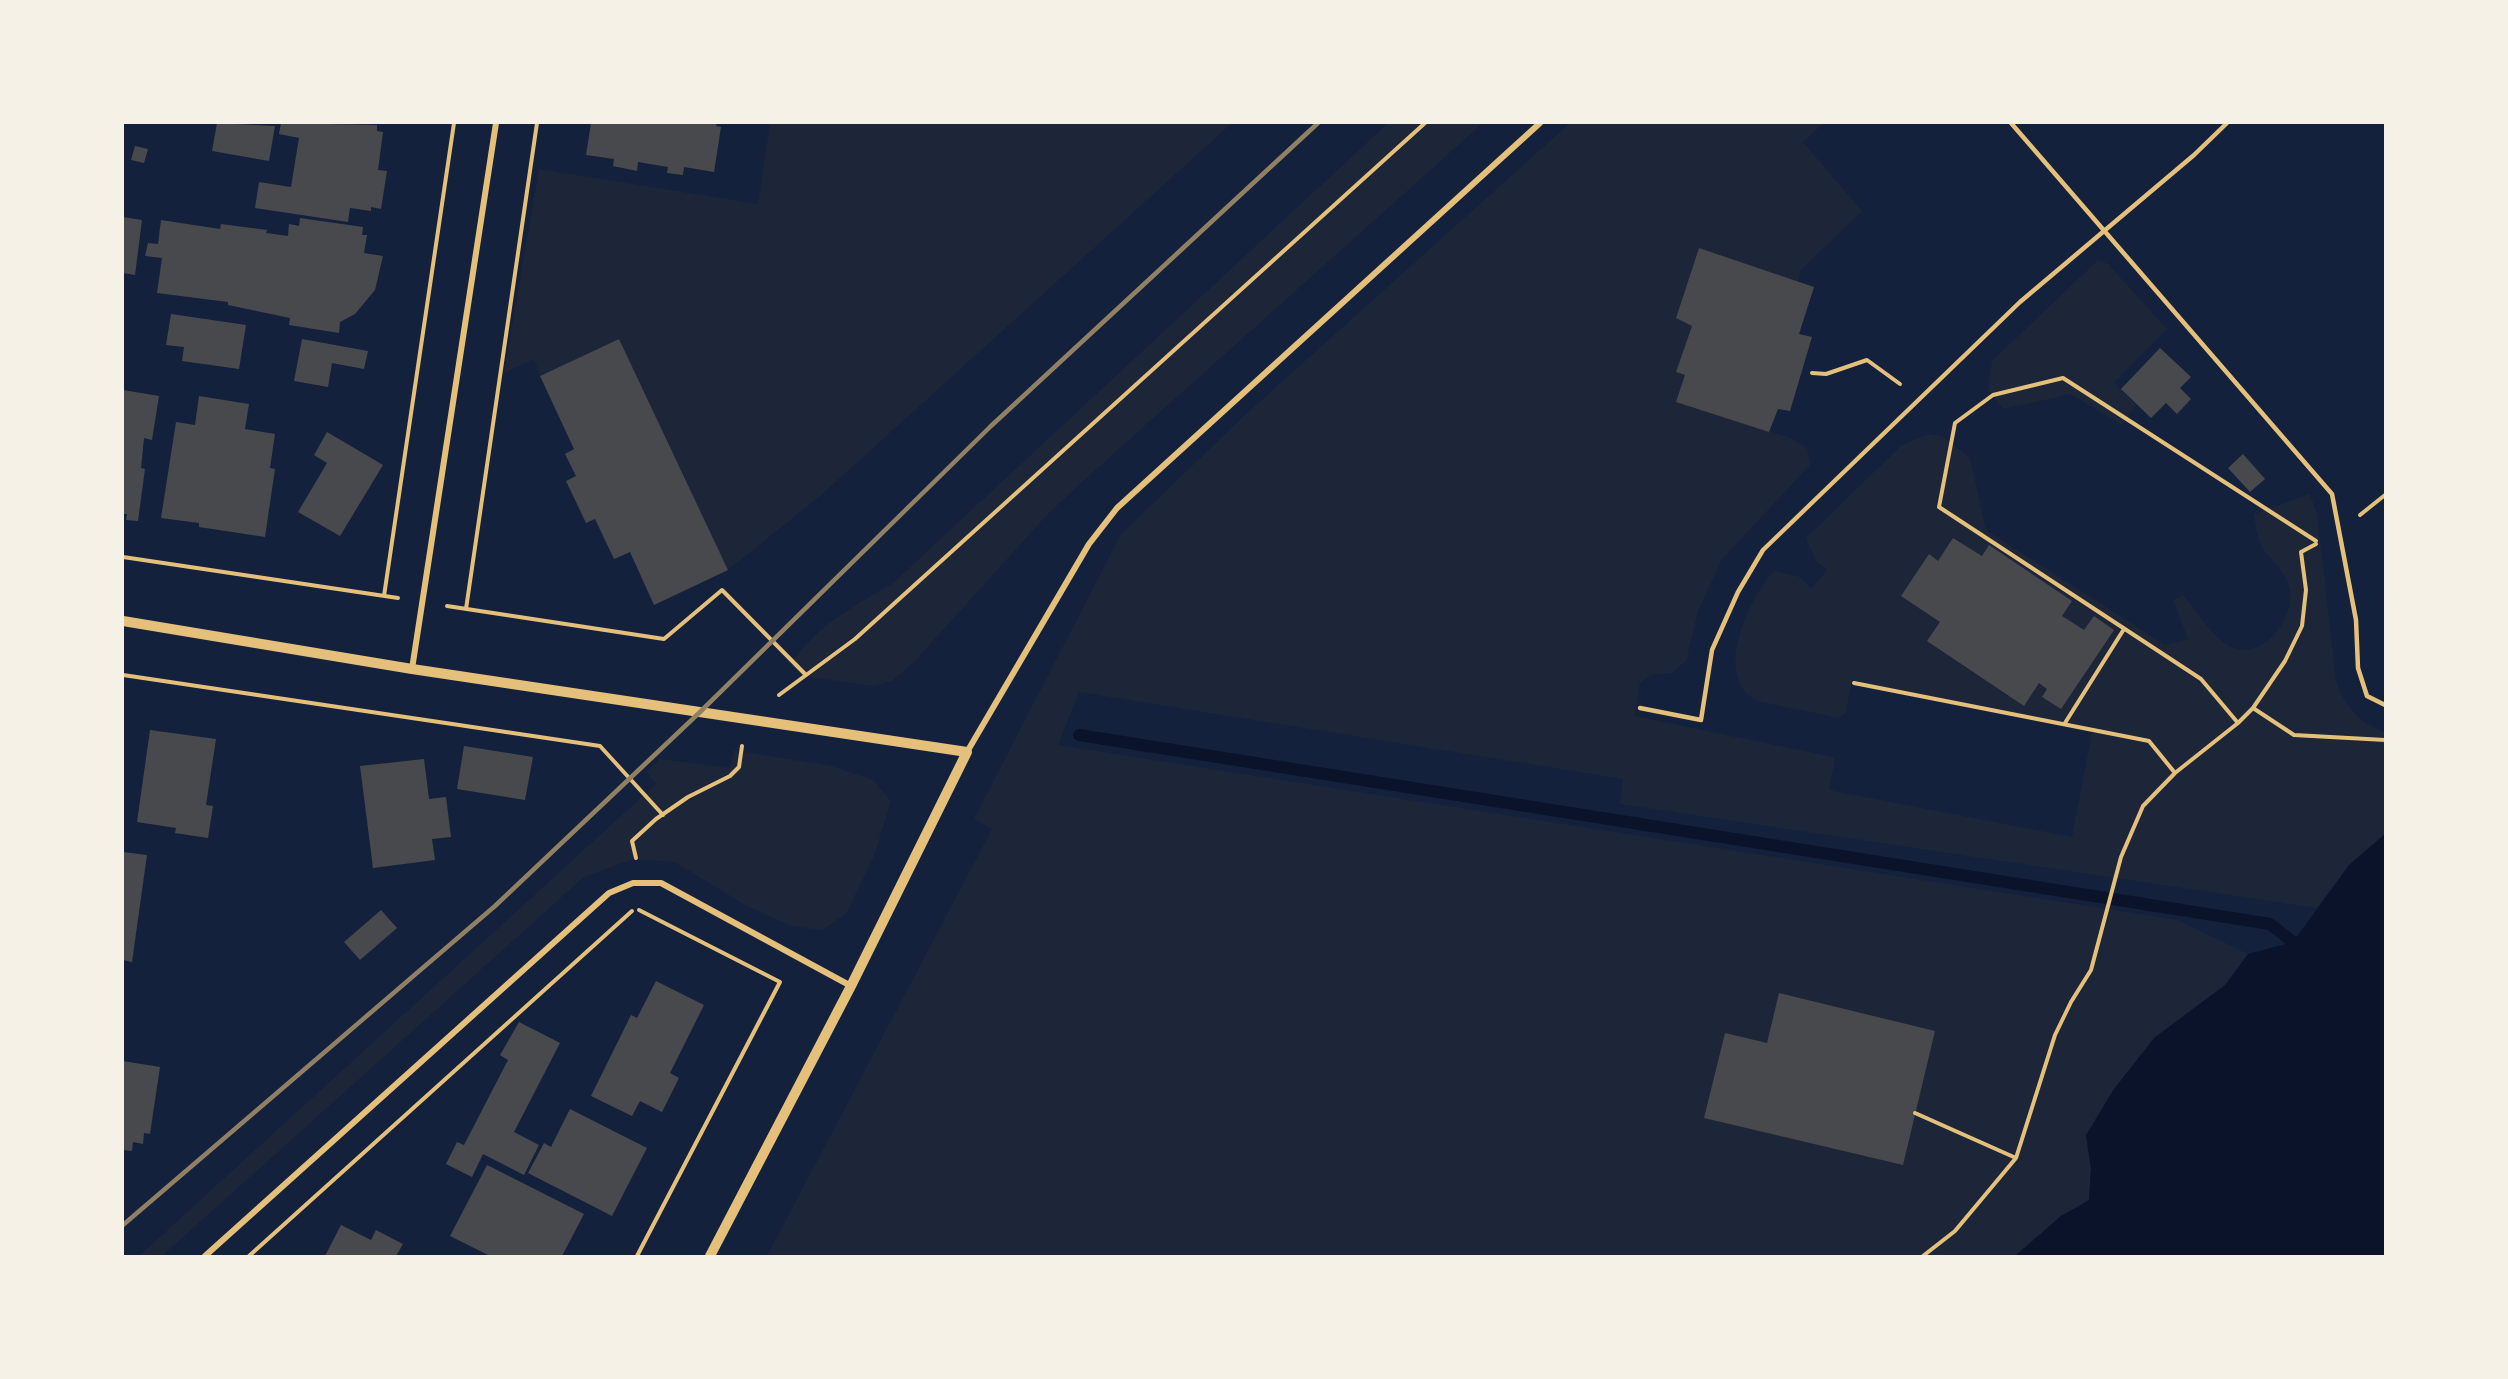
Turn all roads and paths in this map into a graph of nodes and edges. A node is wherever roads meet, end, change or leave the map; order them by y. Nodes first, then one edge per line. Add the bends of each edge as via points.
1 (454, 123) edge
2 (496, 123) edge
3 (537, 123) edge
4 (1425, 123) edge
5 (1540, 123) edge
6 (2011, 123) edge
7 (2227, 123) edge
8 (2103, 231) junction
9 (1812, 373) dead end
10 (1919, 399) junction
11 (2385, 495) edge
12 (2340, 531) junction
13 (2319, 543) junction
14 (123, 557) edge
15 (384, 597) junction
16 (423, 602) junction
17 (466, 609) junction
18 (123, 621) edge
19 (2124, 629) junction
20 (412, 669) junction
21 (123, 675) edge
22 (806, 675) junction
23 (1854, 683) dead end
24 (2385, 705) edge
25 (1640, 708) dead end
26 (2253, 708) junction
27 (747, 719) junction
28 (2065, 723) junction
29 (2238, 723) junction
30 (2385, 740) edge
31 (967, 752) junction
32 (2175, 773) junction
33 (663, 815) junction
34 (643, 883) junction
35 (635, 908) junction
36 (851, 986) junction
37 (1915, 1113) dead end
38 (2016, 1158) junction
39 (205, 1256) edge
40 (249, 1256) edge
41 (637, 1256) edge
42 (710, 1256) edge
43 (1923, 1256) edge

1 - 15 path
2 - 16 street
3 - 17 path
4 - 22 path via 855,639
5 - 31 street via 1117,508 1089,544
6 - 8 lane
7 - 8 lane
8 - 10 lane via 2020,302
8 - 12 lane via 2332,494
9 - 10 path via 1826,374 1867,360
10 - 25 lane via 1763,550 1738,592 1712,650 1701,720
11 - 12 path
12 - 13 path
12 - 24 lane via 2356,620 2358,668 2367,696
13 - 19 path via 2063,378 1993,395 1955,423 1939,507
13 - 26 path via 2301,552 2306,590 2302,626 2285,661
14 - 15 path
15 - 16 path
16 - 17 path
16 - 20 street
17 - 22 path via 664,639 722,590
18 - 20 street
19 - 28 path
19 - 29 path via 2201,679
20 - 27 street
21 - 33 path via 600,746
22 - 27 path
23 - 28 path
26 - 29 path
26 - 30 path via 2294,735
27 - 31 street
27 - 33 path via 739,767
28 - 32 path via 2149,741
29 - 32 path
31 - 36 street
32 - 38 path via 2143,806 2121,857 2091,970 2055,1035
33 - 34 path via 632,841
34 - 35 path via 645,896
34 - 36 street via 662,883
34 - 39 street via 609,893
35 - 40 path
35 - 41 path via 780,982
36 - 42 street
37 - 38 path
38 - 43 path via 1956,1231

